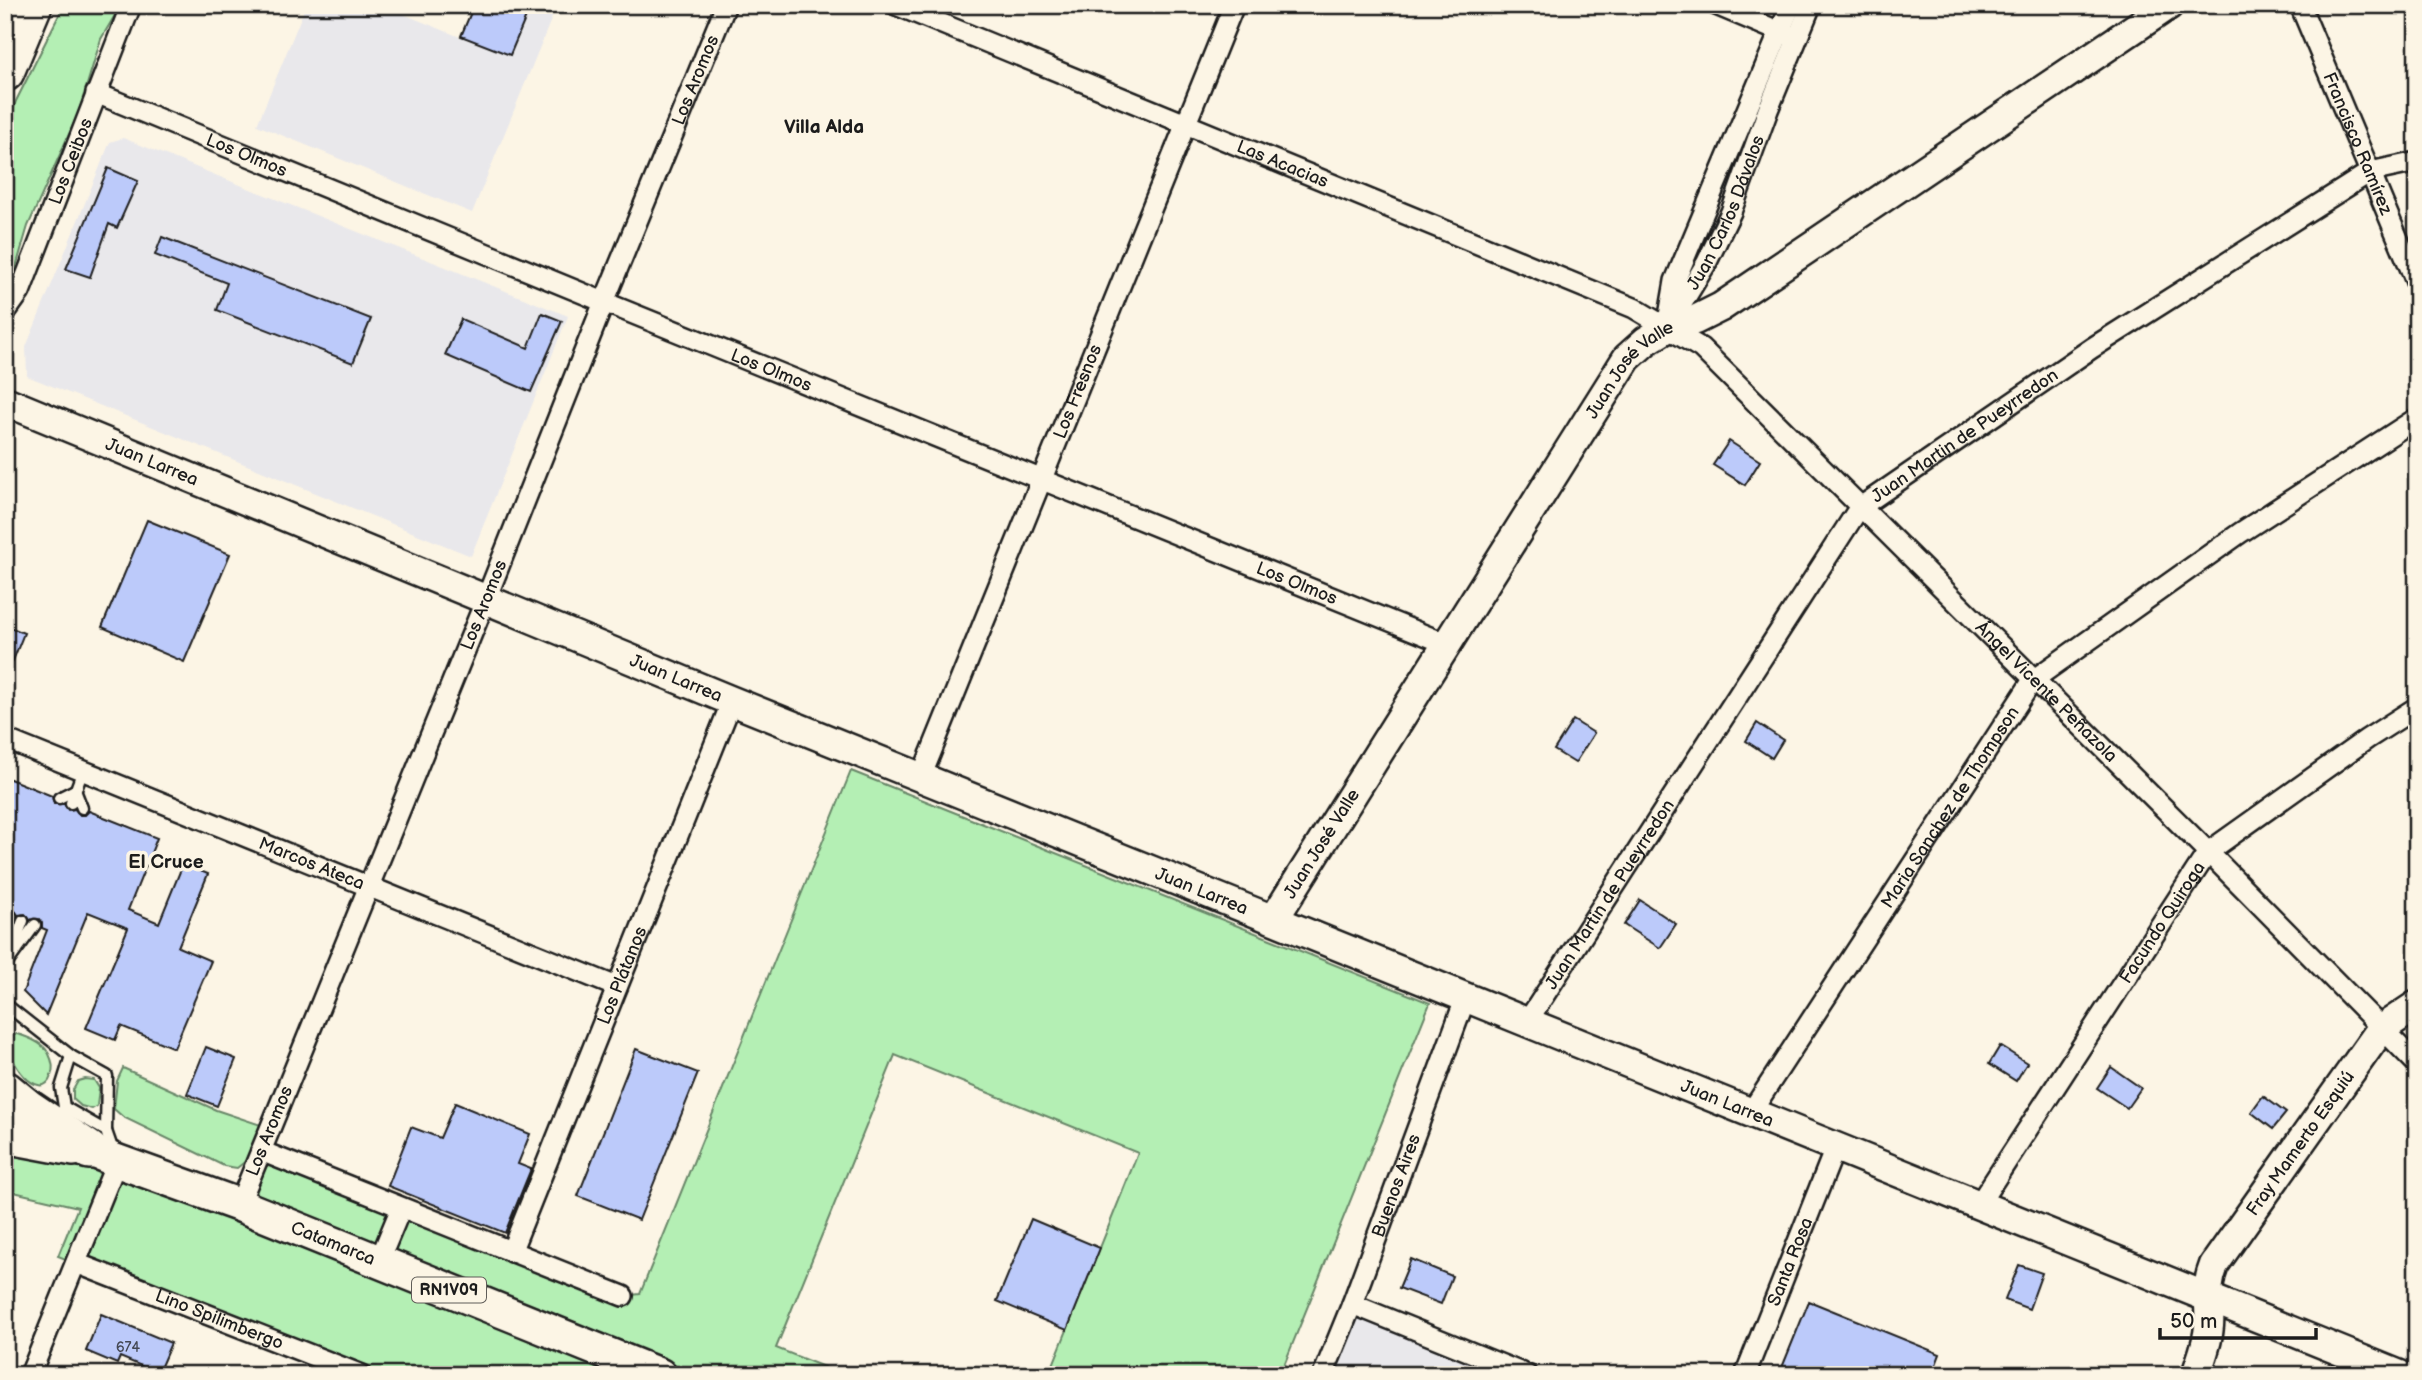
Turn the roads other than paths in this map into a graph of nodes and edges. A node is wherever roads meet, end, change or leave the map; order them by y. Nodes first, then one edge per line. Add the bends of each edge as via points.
1 (33, 5) edge
2 (131, 5) edge
3 (726, 5) edge
4 (896, 5) edge
5 (1234, 5) edge
6 (1716, 5) edge
7 (1791, 5) edge
8 (1811, 5) edge
9 (2169, 5) edge
10 (2300, 5) edge
11 (1789, 35) junction
12 (5, 72) edge
13 (96, 93) junction
14 (1186, 123) junction
15 (2417, 162) edge
16 (2370, 172) junction
17 (2417, 284) edge
18 (604, 302) junction
19 (5, 313) edge
20 (1667, 328) junction
21 (5, 401) edge
22 (2417, 418) edge
23 (1041, 480) junction
24 (1859, 508) junction
25 (486, 599) junction
26 (1447, 644) junction
27 (2033, 680) junction
28 (732, 701) junction
29 (2417, 707) edge
30 (5, 739) edge
31 (83, 771) junction
32 (921, 777) junction
33 (75, 790) junction
34 (59, 798) dead end
35 (71, 803) dead end
36 (82, 808) dead end
37 (2207, 852) junction
38 (369, 886) junction
39 (11, 916) dead end
40 (1274, 919) junction
41 (23, 920) dead end
42 (35, 925) dead end
43 (5, 964) edge
44 (617, 987) junction
45 (1466, 997) junction
46 (5, 1004) edge
47 (2417, 1005) edge
48 (1527, 1021) junction
49 (2381, 1029) junction
50 (71, 1056) junction
51 (2417, 1064) edge
52 (5, 1090) edge
53 (1751, 1112) junction
54 (5, 1116) edge
55 (5, 1134) edge
56 (1836, 1146) junction
57 (104, 1147) junction
58 (261, 1151) junction
59 (239, 1205) junction
60 (1979, 1205) junction
61 (401, 1208) junction
62 (511, 1252) junction
63 (379, 1261) junction
64 (76, 1263) junction
65 (623, 1296) dead end
66 (2207, 1297) junction
67 (1352, 1304) junction
68 (353, 1373) edge
69 (30, 1375) edge
70 (660, 1375) edge
71 (1323, 1375) edge
72 (1527, 1375) edge
73 (1745, 1375) edge
74 (2196, 1375) edge
75 (2400, 1375) edge

1 - 12 highway
2 - 13 street, Los Ceibos
3 - 18 street, Los Aromos
4 - 14 street, Las Acacias
5 - 14 street, Los Fresnos
6 - 11 street
7 - 11 street, Juan Carlos Dávalos
8 - 11 street, Juan Carlos Dávalos
9 - 20 street, Juan José Valle via 1721,307
10 - 16 street, Francisco Ramírez
11 - 20 street, Juan Carlos Dávalos via 1675,281
13 - 18 street, Los Olmos
13 - 19 street, Los Ceibos via 20,292
14 - 20 street, Las Acacias via 1634,308
14 - 23 street, Los Fresnos
15 - 16 street, Juan Martin de Pueyrredon
16 - 17 street, Francisco Ramírez
16 - 24 street, Juan Martin de Pueyrredon via 2092,348
18 - 23 street, Los Olmos
18 - 25 street, Los Aromos
20 - 24 street, Ángel Vicente Peñazola via 1701,348
20 - 26 street, Juan José Valle via 1628,358
21 - 25 street, Juan Larrea
22 - 27 street, Maria Sanchez de Thompson via 2240,533
23 - 26 street, Los Olmos
23 - 32 street, Los Fresnos
24 - 27 street, Ángel Vicente Peñazola
24 - 48 street, Juan Martin de Pueyrredon
25 - 28 street, Juan Larrea
25 - 38 street, Los Aromos
26 - 40 street, Juan José Valle
27 - 37 street, Ángel Vicente Peñazola
27 - 53 street, Maria Sanchez de Thompson
28 - 32 street, Juan Larrea
28 - 44 street, Los Plátanos
29 - 37 street, Facundo Quiroga
30 - 31 street, Marcos Ateca
31 - 33 lane
31 - 38 street, Marcos Ateca
32 - 40 street, Juan Larrea
33 - 34 lane
33 - 35 lane
33 - 36 lane
37 - 49 street, Ángel Vicente Peñazola
37 - 60 street, Facundo Quiroga
38 - 44 street, Marcos Ateca
38 - 58 street, Los Aromos
39 - 43 lane
40 - 45 street, Juan Larrea
41 - 43 lane
42 - 43 lane
44 - 62 street, Los Plátanos
45 - 48 street, Juan Larrea
45 - 67 street, Buenos Aires
46 - 50 lane
47 - 49 street, Fray Mamerto Esquiú
48 - 53 street, Juan Larrea
49 - 51 street, Ángel Vicente Peñazola
49 - 66 street, Fray Mamerto Esquiú via 2214,1265
50 - 57 lane via 61,1088 64,1107
50 - 57 lane via 107,1076
52 - 57 highway via 27,1108
53 - 56 street, Juan Larrea
54 - 57 main road, Catamarca / RN1V09
55 - 57 highway
56 - 60 street, Juan Larrea
56 - 73 street, Santa Rosa
57 - 59 main road, Catamarca / RN1V09
57 - 64 street
58 - 59 street, Los Aromos
58 - 61 street
59 - 63 main road, Catamarca / RN1V09
60 - 66 street, Juan Larrea
61 - 62 street
61 - 63 street
62 - 65 street
63 - 70 main road, Catamarca / RN1V09
64 - 68 street, Lino Spilimbergo
64 - 69 street
66 - 74 street, Fray Mamerto Esquiú via 2209,1328
66 - 75 street, Juan Larrea
67 - 71 street, Buenos Aires
67 - 72 street

